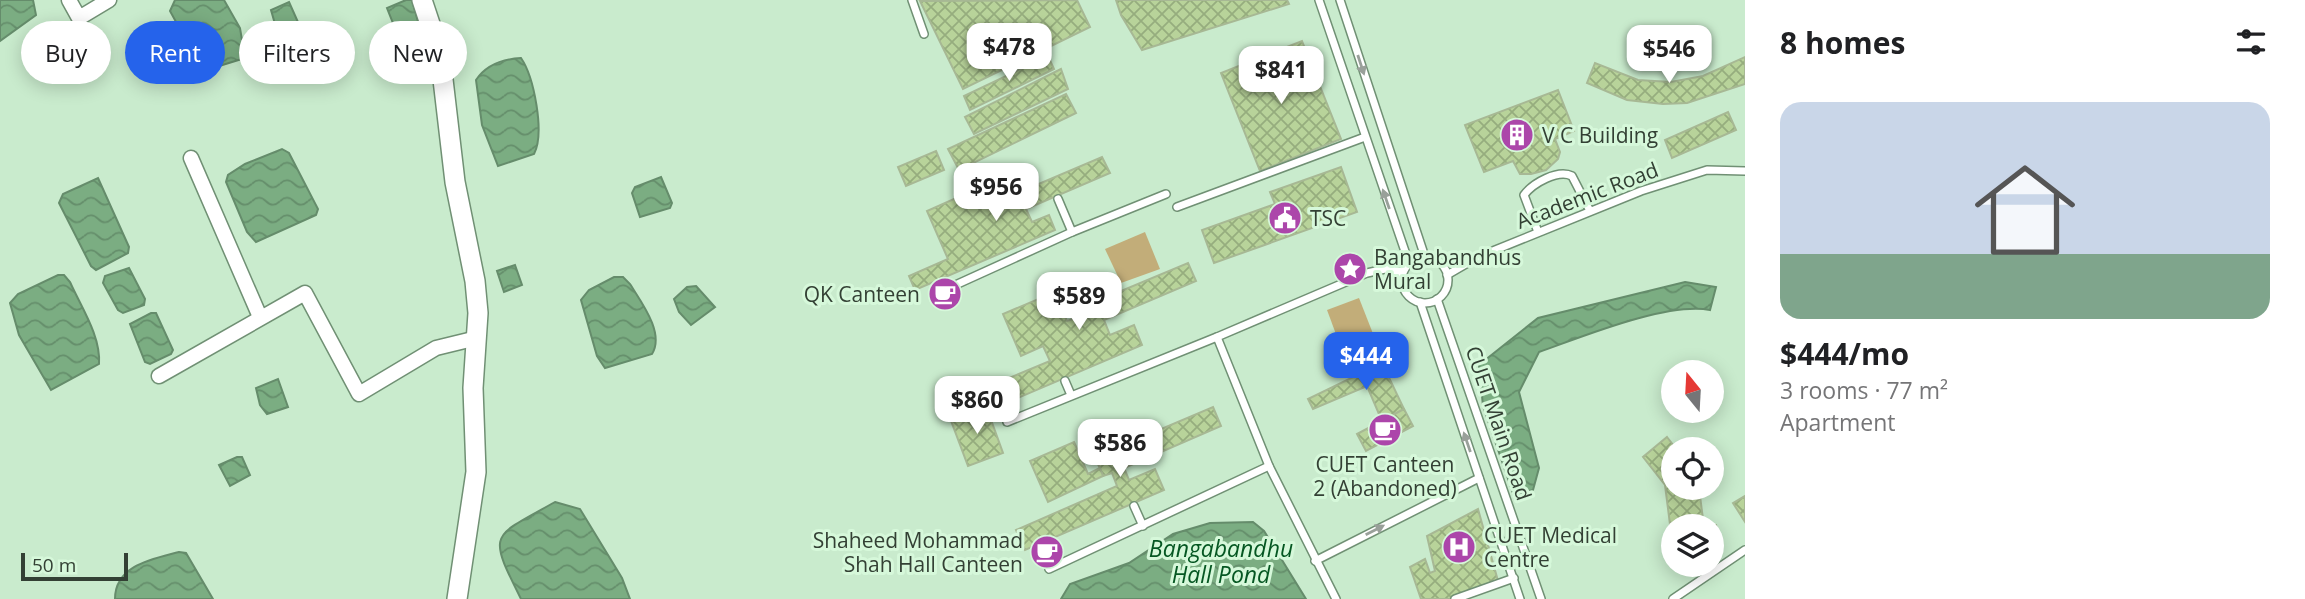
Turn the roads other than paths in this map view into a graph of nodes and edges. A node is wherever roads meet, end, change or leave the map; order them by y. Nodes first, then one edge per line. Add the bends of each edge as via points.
1 (69, 0) edge
2 (109, 0) edge
3 (422, 0) edge
4 (912, 0) edge
5 (1319, 0) edge
6 (1340, 0) edge
7 (924, 34) dead end
8 (1365, 137) junction
9 (191, 158) dead end
10 (1745, 172) edge
11 (1166, 194) dead end
12 (1058, 199) dead end
13 (1177, 207) dead end
14 (1590, 211) junction
15 (1072, 232) junction
16 (1538, 232) junction
17 (1425, 257) junction
18 (1409, 263) junction
19 (1403, 272) junction
20 (1447, 275) junction
21 (951, 287) dead end
22 (1437, 299) junction
23 (1420, 302) junction
24 (260, 317) junction
25 (1217, 337) junction
26 (477, 338) junction
27 (159, 376) dead end
28 (1065, 381) dead end
29 (1071, 395) junction
30 (1007, 422) dead end
31 (1269, 466) junction
32 (1479, 478) junction
33 (1134, 506) dead end
34 (1143, 526) junction
35 (1745, 550) edge
36 (1314, 561) junction
37 (1049, 569) dead end
38 (1514, 579) junction
39 (457, 599) edge
40 (1336, 599) edge
41 (1455, 599) edge
42 (1520, 599) edge
43 (1541, 599) edge
44 (1673, 599) edge

1 - 2 street via 79,18
3 - 26 main road via 439,54 455,182 475,281
4 - 7 lane
5 - 8 lane
6 -> 17 lane
8 - 13 lane
18 -> 8 lane
9 - 24 street
10 - 14 lane, Academic Road via 1707,170
11 - 15 lane
12 - 15 lane
14 - 16 lane, Academic Road
14 - 16 lane via 1572,176 1561,173 1531,186 1524,195
15 - 21 lane
16 - 20 lane, Academic Road
17 - 18 lane
17 - 20 lane via 1439,262
18 - 19 lane
19 - 23 lane via 1403,289
19 - 25 lane via 1367,273
20 - 22 lane via 1446,289
22 - 23 lane
22 - 43 lane, CUET Main Road
32 -> 23 lane, CUET Main Road
24 - 26 street via 304,293 359,394 436,348
24 - 27 street
25 - 29 lane
25 - 31 lane
26 - 39 main road via 473,388 476,472
28 - 29 lane
29 - 30 lane
31 - 34 lane
31 - 36 lane
36 -> 32 lane
32 - 38 lane, CUET Main Road
33 - 34 lane
34 - 37 lane
35 - 44 lane
36 - 40 lane
38 - 41 lane
38 - 42 lane, CUET Main Road

